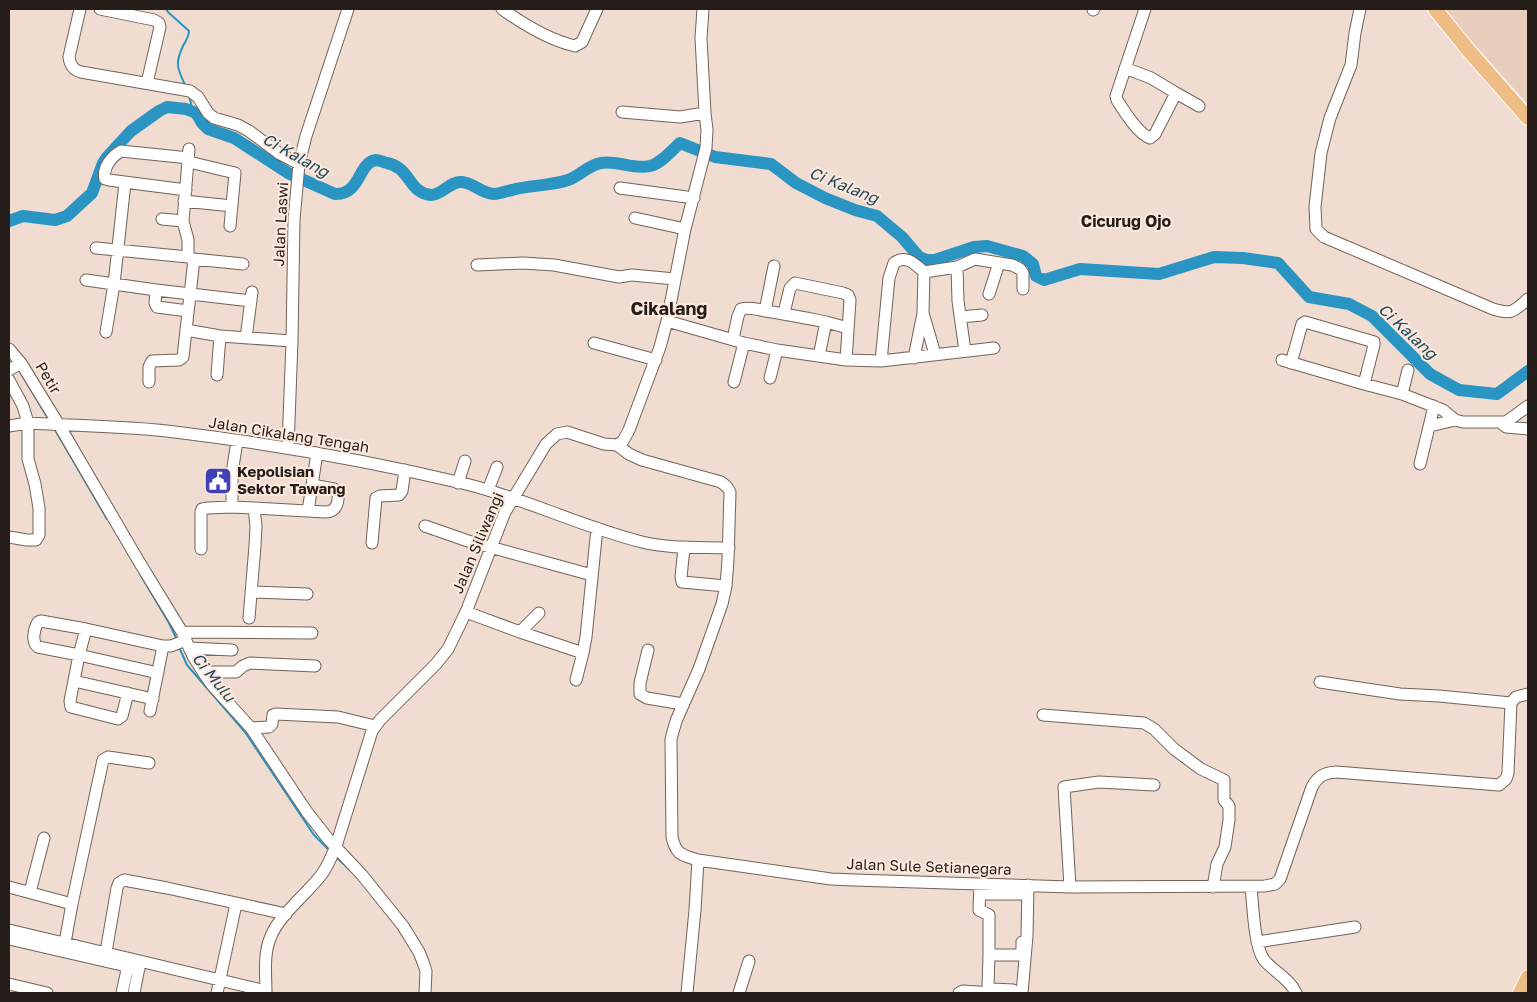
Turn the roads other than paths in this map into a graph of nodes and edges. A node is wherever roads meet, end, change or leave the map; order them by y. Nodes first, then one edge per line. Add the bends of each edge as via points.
1 (80, 9) edge
2 (100, 9) edge
3 (348, 9) edge
4 (502, 9) edge
5 (597, 9) edge
6 (703, 9) edge
7 (1145, 9) edge
8 (1360, 9) edge
9 (1435, 9) edge
10 (1125, 68) junction
11 (147, 83) junction
12 (1176, 93) junction
13 (1199, 106) dead end
14 (622, 112) dead end
15 (705, 113) junction
16 (1528, 118) edge
17 (189, 156) junction
18 (299, 166) junction
19 (125, 183) junction
20 (620, 188) dead end
21 (185, 196) junction
22 (694, 198) junction
23 (232, 206) junction
24 (635, 218) dead end
25 (162, 219) dead end
26 (183, 221) junction
27 (230, 226) dead end
28 (685, 229) junction
29 (96, 248) dead end
30 (117, 250) junction
31 (191, 258) junction
32 (999, 263) junction
33 (243, 264) dead end
34 (477, 266) dead end
35 (774, 266) dead end
36 (957, 267) junction
37 (924, 272) junction
38 (676, 279) junction
39 (86, 280) dead end
40 (114, 284) junction
41 (1023, 289) dead end
42 (156, 290) junction
43 (191, 294) junction
44 (989, 294) dead end
45 (1528, 298) edge
46 (188, 311) junction
47 (765, 311) junction
48 (923, 312) junction
49 (784, 313) junction
50 (982, 315) dead end
51 (960, 317) junction
52 (667, 321) junction
53 (826, 322) junction
54 (848, 328) junction
55 (186, 330) junction
56 (106, 332) dead end
57 (220, 336) junction
58 (246, 338) junction
59 (292, 341) junction
60 (738, 341) junction
61 (594, 343) dead end
62 (994, 348) dead end
63 (9, 349) edge
64 (777, 350) junction
65 (965, 351) junction
66 (935, 354) junction
67 (819, 356) junction
68 (914, 358) junction
69 (656, 360) junction
70 (846, 360) junction
71 (881, 361) junction
72 (15, 366) edge
73 (1408, 370) dead end
74 (217, 375) dead end
75 (770, 378) dead end
76 (9, 380) edge
77 (149, 382) dead end
78 (734, 382) dead end
79 (1364, 384) junction
80 (1402, 394) junction
81 (1434, 406) junction
82 (1528, 406) edge
83 (1455, 420) junction
84 (1501, 422) junction
85 (28, 424) junction
86 (58, 425) junction
87 (9, 426) edge
88 (1430, 426) junction
89 (1528, 429) edge
90 (237, 441) junction
91 (617, 446) junction
92 (288, 448) junction
93 (317, 453) junction
94 (465, 461) dead end
95 (1420, 464) dead end
96 (497, 467) dead end
97 (405, 470) junction
98 (458, 482) junction
99 (312, 485) junction
100 (488, 490) junction
101 (513, 497) junction
102 (232, 507) junction
103 (254, 508) junction
104 (308, 511) junction
105 (425, 526) dead end
106 (597, 528) junction
107 (9, 537) edge
108 (372, 543) dead end
109 (490, 547) junction
110 (684, 548) junction
111 (728, 548) junction
112 (201, 549) dead end
113 (592, 575) junction
114 (726, 586) junction
115 (251, 592) junction
116 (307, 594) dead end
117 (466, 612) junction
118 (539, 613) dead end
119 (249, 618) dead end
120 (86, 628) junction
121 (520, 632) junction
122 (312, 634) dead end
123 (185, 640) junction
124 (167, 646) junction
125 (232, 650) dead end
126 (648, 650) dead end
127 (583, 653) junction
128 (79, 655) junction
129 (314, 666) dead end
130 (203, 672) junction
131 (158, 673) junction
132 (576, 680) dead end
133 (74, 681) junction
134 (1320, 682) dead end
135 (128, 694) junction
136 (1528, 694) edge
137 (153, 699) junction
138 (1511, 703) junction
139 (683, 704) junction
140 (150, 711) dead end
141 (1043, 715) dead end
142 (375, 726) junction
143 (251, 728) junction
144 (149, 764) dead end
145 (1154, 785) dead end
146 (44, 838) dead end
147 (336, 846) junction
148 (698, 860) junction
149 (9, 887) edge
150 (1070, 887) junction
151 (1213, 887) junction
152 (1251, 887) junction
153 (980, 889) junction
154 (1028, 889) junction
155 (30, 892) junction
156 (72, 904) junction
157 (236, 904) junction
158 (286, 914) junction
159 (1023, 915) dead end
160 (1355, 927) dead end
161 (13, 936) edge
162 (1257, 942) junction
163 (64, 947) junction
164 (106, 952) junction
165 (989, 954) junction
166 (749, 962) dead end
167 (134, 964) junction
168 (1528, 978) edge
169 (220, 980) junction
170 (9, 984) edge
171 (266, 992) edge
172 (1017, 992) edge
173 (47, 993) edge
174 (122, 993) edge
175 (134, 993) edge
176 (217, 993) edge
177 (425, 993) edge
178 (687, 993) edge
179 (739, 993) edge
180 (959, 993) edge
181 (992, 993) edge
182 (1296, 993) edge
183 (1520, 993) edge

1 - 11 street via 69,57 74,69
2 - 11 street via 159,23
3 - 18 street, Jalan Laswi
4 - 5 street via 544,34 575,46 582,42
6 - 15 street via 701,38
7 - 10 street
8 - 45 street via 1351,65 1330,118 1321,152 1315,226 1324,237 1493,309 1511,312
9 - 16 main road
10 - 12 street
10 - 12 street via 1116,99 1147,137 1154,136
11 - 18 street via 186,91 198,97 214,118 249,131
12 - 13 street
14 - 15 street via 680,117
15 - 22 street via 708,130 706,150
17 - 19 street via 121,151 105,168 104,175 107,180
17 - 21 street
17 - 23 street via 235,173
18 - 59 street, Jalan Laswi via 294,220
19 - 21 street
19 - 30 street
20 - 22 street
21 - 23 street
21 - 26 street
22 - 28 street
23 - 27 street
24 - 28 street
25 - 26 street
26 - 31 street
28 - 38 street
29 - 30 street
30 - 31 street
30 - 40 street
31 - 33 street
31 - 43 street
32 - 36 street via 975,259
32 - 41 street via 1020,269 1024,277
32 - 44 street
34 - 38 street via 554,265 619,277
35 - 47 street
36 - 37 street
36 - 51 street
37 - 48 street
37 - 71 street via 907,260 899,260 892,266
38 - 52 street
39 - 40 street
40 - 42 street
40 - 56 street
42 - 43 street
42 - 46 street via 157,306
43 - 46 street
43 - 58 street via 251,296
46 - 55 street
47 - 49 street
47 - 60 street via 741,309
48 - 66 street
48 - 68 street
49 - 53 street
49 - 54 street via 790,286 794,283 841,292 850,298
50 - 51 street
51 - 65 street
52 - 60 street
52 - 69 street
53 - 54 street
53 - 67 street
54 - 70 street
55 - 57 street
55 - 77 street via 182,359 152,361
57 - 58 street
57 - 74 street
58 - 59 street
59 - 92 street, Jalan Laswi
60 - 64 street
60 - 78 street
61 - 69 street
62 - 65 street
63 - 72 street, Petir
64 - 67 street
64 - 75 street
65 - 66 street
66 - 68 street
67 - 70 street
68 - 71 street
69 - 91 street via 629,430
70 - 71 street
72 - 86 street, Petir
73 - 80 street
76 - 85 street via 23,406
79 - 79 street via 1286,361 1302,325 1305,322 1372,342
79 - 80 street
80 - 81 street
81 - 83 street
81 - 88 street
82 - 84 street
83 - 84 street
83 - 88 street
84 - 89 street via 1506,427
85 - 86 street, Jalan Cikalang Tengah
85 - 87 street, Jalan Cikalang Tengah
85 - 107 street via 28,459 38,499 39,536 33,541
86 - 90 street, Jalan Cikalang Tengah via 157,430
86 - 123 street, Petir
88 - 95 street
90 - 92 street, Jalan Cikalang Tengah
90 - 102 street via 232,473
91 - 101 street, Jalan Siliwangi via 567,432 557,434 543,448
91 - 111 street, Jalan Sule Setianegara via 642,460 726,485 731,497
92 - 93 street, Jalan Cikalang Tengah
93 - 97 street, Jalan Cikalang Tengah
93 - 99 street
94 - 98 street
96 - 100 street
97 - 98 street, Jalan Cikalang Tengah
97 - 108 street via 399,495 376,498
98 - 100 street, Jalan Cikalang Tengah
99 - 104 street
99 - 104 street via 336,490 338,501 331,512
100 - 101 street, Jalan Cikalang Tengah
101 - 106 street, Jalan Cikalang Tengah
101 - 109 street, Jalan Siliwangi
102 - 103 street
102 - 112 street via 202,510
103 - 104 street
103 - 115 street via 256,526
105 - 109 street
106 - 110 street, Jalan Cikalang Tengah via 642,542
106 - 113 street
109 - 113 street
109 - 117 street, Jalan Siliwangi
110 - 111 street, Jalan Cikalang Tengah
110 - 114 street via 682,582
111 - 114 street, Jalan Sule Setianegara
113 - 127 street
114 - 139 street, Jalan Sule Setianegara via 719,615
115 - 116 street
115 - 119 street
117 - 121 street
117 - 142 street, Jalan Siliwangi via 442,657
118 - 121 street
120 - 124 street
120 - 128 street
120 - 128 street via 37,623 36,646
121 - 127 street
122 - 123 street
123 - 124 street
123 - 125 street
123 - 130 street, Petir
124 - 131 street
126 - 139 street via 640,694
127 - 132 street
128 - 131 street
128 - 133 street
129 - 130 street via 250,664 236,672
130 - 143 street, Petir
131 - 137 street
133 - 135 street
133 - 135 street via 71,707 116,719 122,716
134 - 138 street via 1400,694
135 - 137 street
136 - 138 street
137 - 140 street
138 - 152 street, Jalan Sule Setianegara via 1508,773 1502,783 1475,784 1325,773 1312,787 1280,879 1275,884
139 - 148 street, Jalan Sule Setianegara via 671,739 671,832 678,853
141 - 151 street via 1144,723 1201,769 1224,780 1229,820
142 - 143 street via 338,717 276,714 268,727
142 - 147 street, Jalan Siliwangi
143 - 147 street, Petir via 306,812
144 - 156 street via 108,757 103,760
145 - 150 street via 1099,782 1064,786
146 - 155 street
147 - 158 street, Jalan Siliwangi via 323,873
147 - 177 street, Petir via 407,932 426,971
148 - 153 street, Jalan Sule Setianegara via 831,879
148 - 178 street
149 - 155 street
150 - 151 street, Jalan Sule Setianegara
150 - 154 street, Jalan Sule Setianegara
151 - 152 street, Jalan Sule Setianegara
152 - 162 street
153 - 154 street, Jalan Sule Setianegara
153 - 165 street via 979,910 988,915
154 - 172 street via 1027,944
155 - 156 street
156 - 163 street
157 - 158 street
157 - 164 street via 121,881
157 - 169 street
158 - 171 street, Jalan Siliwangi via 275,928 268,946
159 - 165 street via 1020,953 1014,956
160 - 162 street
161 - 163 street
162 - 182 street via 1264,960
163 - 164 street
163 - 167 street
164 - 167 street
165 - 172 street via 989,988
166 - 179 street
167 - 169 street
167 - 174 street
167 - 175 street
168 - 183 main road
169 - 171 street
169 - 176 street
170 - 173 street
180 - 181 street

